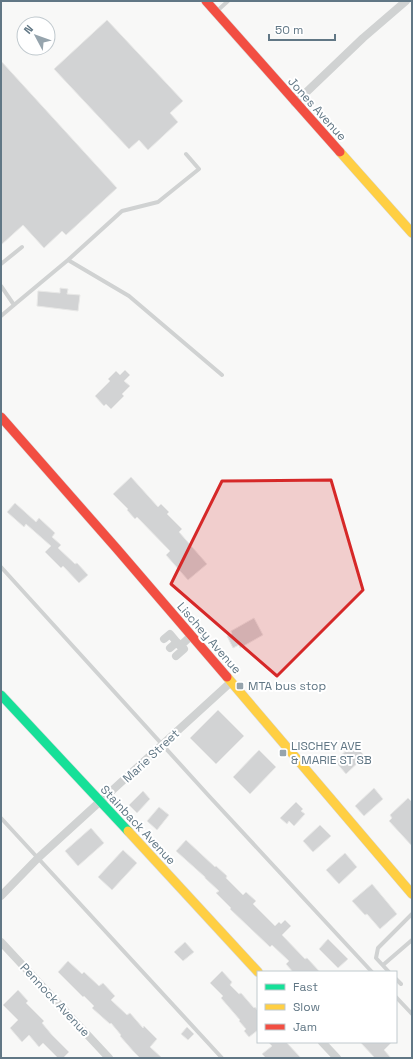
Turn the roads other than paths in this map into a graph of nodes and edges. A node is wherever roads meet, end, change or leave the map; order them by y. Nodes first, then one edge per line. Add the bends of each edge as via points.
1 (206, 1) edge
2 (228, 1) edge
3 (406, 1) edge
4 (215, 12) junction
5 (295, 103) junction
6 (186, 154) dead end
7 (412, 233) edge
8 (22, 247) dead end
9 (68, 260) junction
10 (1, 264) edge
11 (1, 286) edge
12 (14, 305) junction
13 (1, 316) edge
14 (222, 375) dead end
15 (1, 417) edge
16 (1, 567) edge
17 (191, 636) junction
18 (164, 639) dead end
19 (178, 644) junction
20 (170, 648) dead end
21 (176, 656) dead end
22 (231, 682) junction
23 (1, 695) edge
24 (162, 746) junction
25 (101, 802) junction
26 (1, 818) edge
27 (38, 858) junction
28 (412, 894) edge
29 (1, 896) edge
30 (412, 914) edge
31 (412, 940) edge
32 (1, 942) edge
33 (383, 965) junction
34 (257, 971) edge
35 (371, 971) edge
36 (388, 971) edge
37 (397, 980) edge
38 (401, 984) dead end
39 (397, 997) edge
40 (412, 1014) edge
41 (323, 1043) edge
42 (109, 1058) edge
43 (222, 1058) edge
44 (337, 1058) edge

1 - 4 street, Jones Avenue
2 - 4 lane
3 - 5 street
4 - 5 street, Jones Avenue
5 - 7 street, Jones Avenue
6 - 9 lane via 199,169 158,202 122,211
8 - 10 lane
9 - 12 lane
9 - 14 lane via 129,296
11 - 12 lane
12 - 13 lane
15 - 17 street, Lischey Avenue
16 - 24 lane
17 - 19 street
17 - 22 street, Lischey Avenue
18 - 19 street via 170,634
19 - 20 street
19 - 21 street via 184,649
22 - 24 street, Marie Street
22 - 28 street, Lischey Avenue
23 - 25 street, Stainback Avenue
24 - 25 street, Marie Street
24 - 35 lane
25 - 27 street, Marie Street
25 - 34 street, Stainback Avenue
26 - 27 lane
27 - 29 street, Marie Street
27 - 43 lane
30 - 33 lane via 378,948 376,958
31 - 33 lane
32 - 42 street, Pennock Avenue
33 - 36 lane
37 - 38 lane
39 - 40 lane
41 - 44 street

